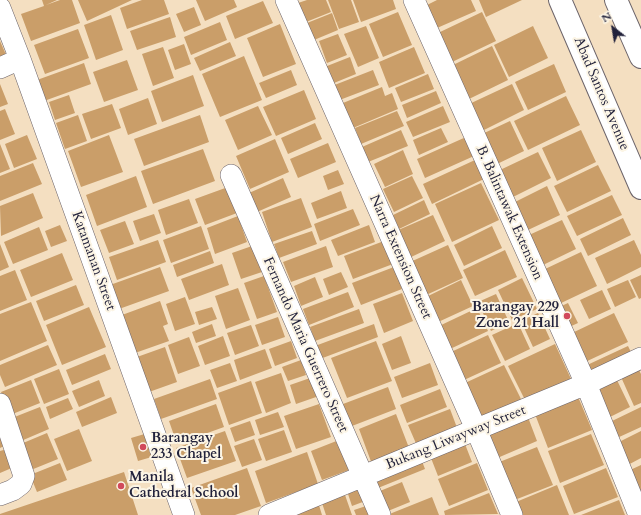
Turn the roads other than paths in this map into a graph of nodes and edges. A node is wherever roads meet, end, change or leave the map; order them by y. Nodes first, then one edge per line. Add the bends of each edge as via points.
1 (286, 0) edge
2 (414, 0) edge
3 (560, 0) edge
4 (616, 0) edge
5 (0, 8) edge
6 (641, 58) edge
7 (20, 59) junction
8 (0, 68) edge
9 (231, 175) dead end
10 (641, 188) edge
11 (641, 358) edge
12 (586, 384) junction
13 (0, 404) edge
14 (476, 429) junction
15 (363, 476) junction
16 (0, 495) edge
17 (184, 515) edge
18 (269, 515) edge
19 (380, 515) edge
20 (512, 515) edge
21 (639, 515) edge

1 - 14 street, Narra Extension Street
2 - 12 street, B. Balintawak Extension
3 - 10 main road, Abad Santos Avenue
4 - 6 main road
5 - 7 street, Katamanan Street
7 - 8 street
7 - 17 street, Katamanan Street
9 - 15 street, Fernando Maria Guerrero Street
11 - 12 street, Bukang Liwayway Street
12 - 14 street, Bukang Liwayway Street
12 - 21 street, B. Balintawak Extension
13 - 16 street via 24,476 21,484
14 - 15 street, Bukang Liwayway Street
14 - 20 street, Narra Extension Street
15 - 18 street, Bukang Liwayway Street
15 - 19 street, Fernando Maria Guerrero Street

